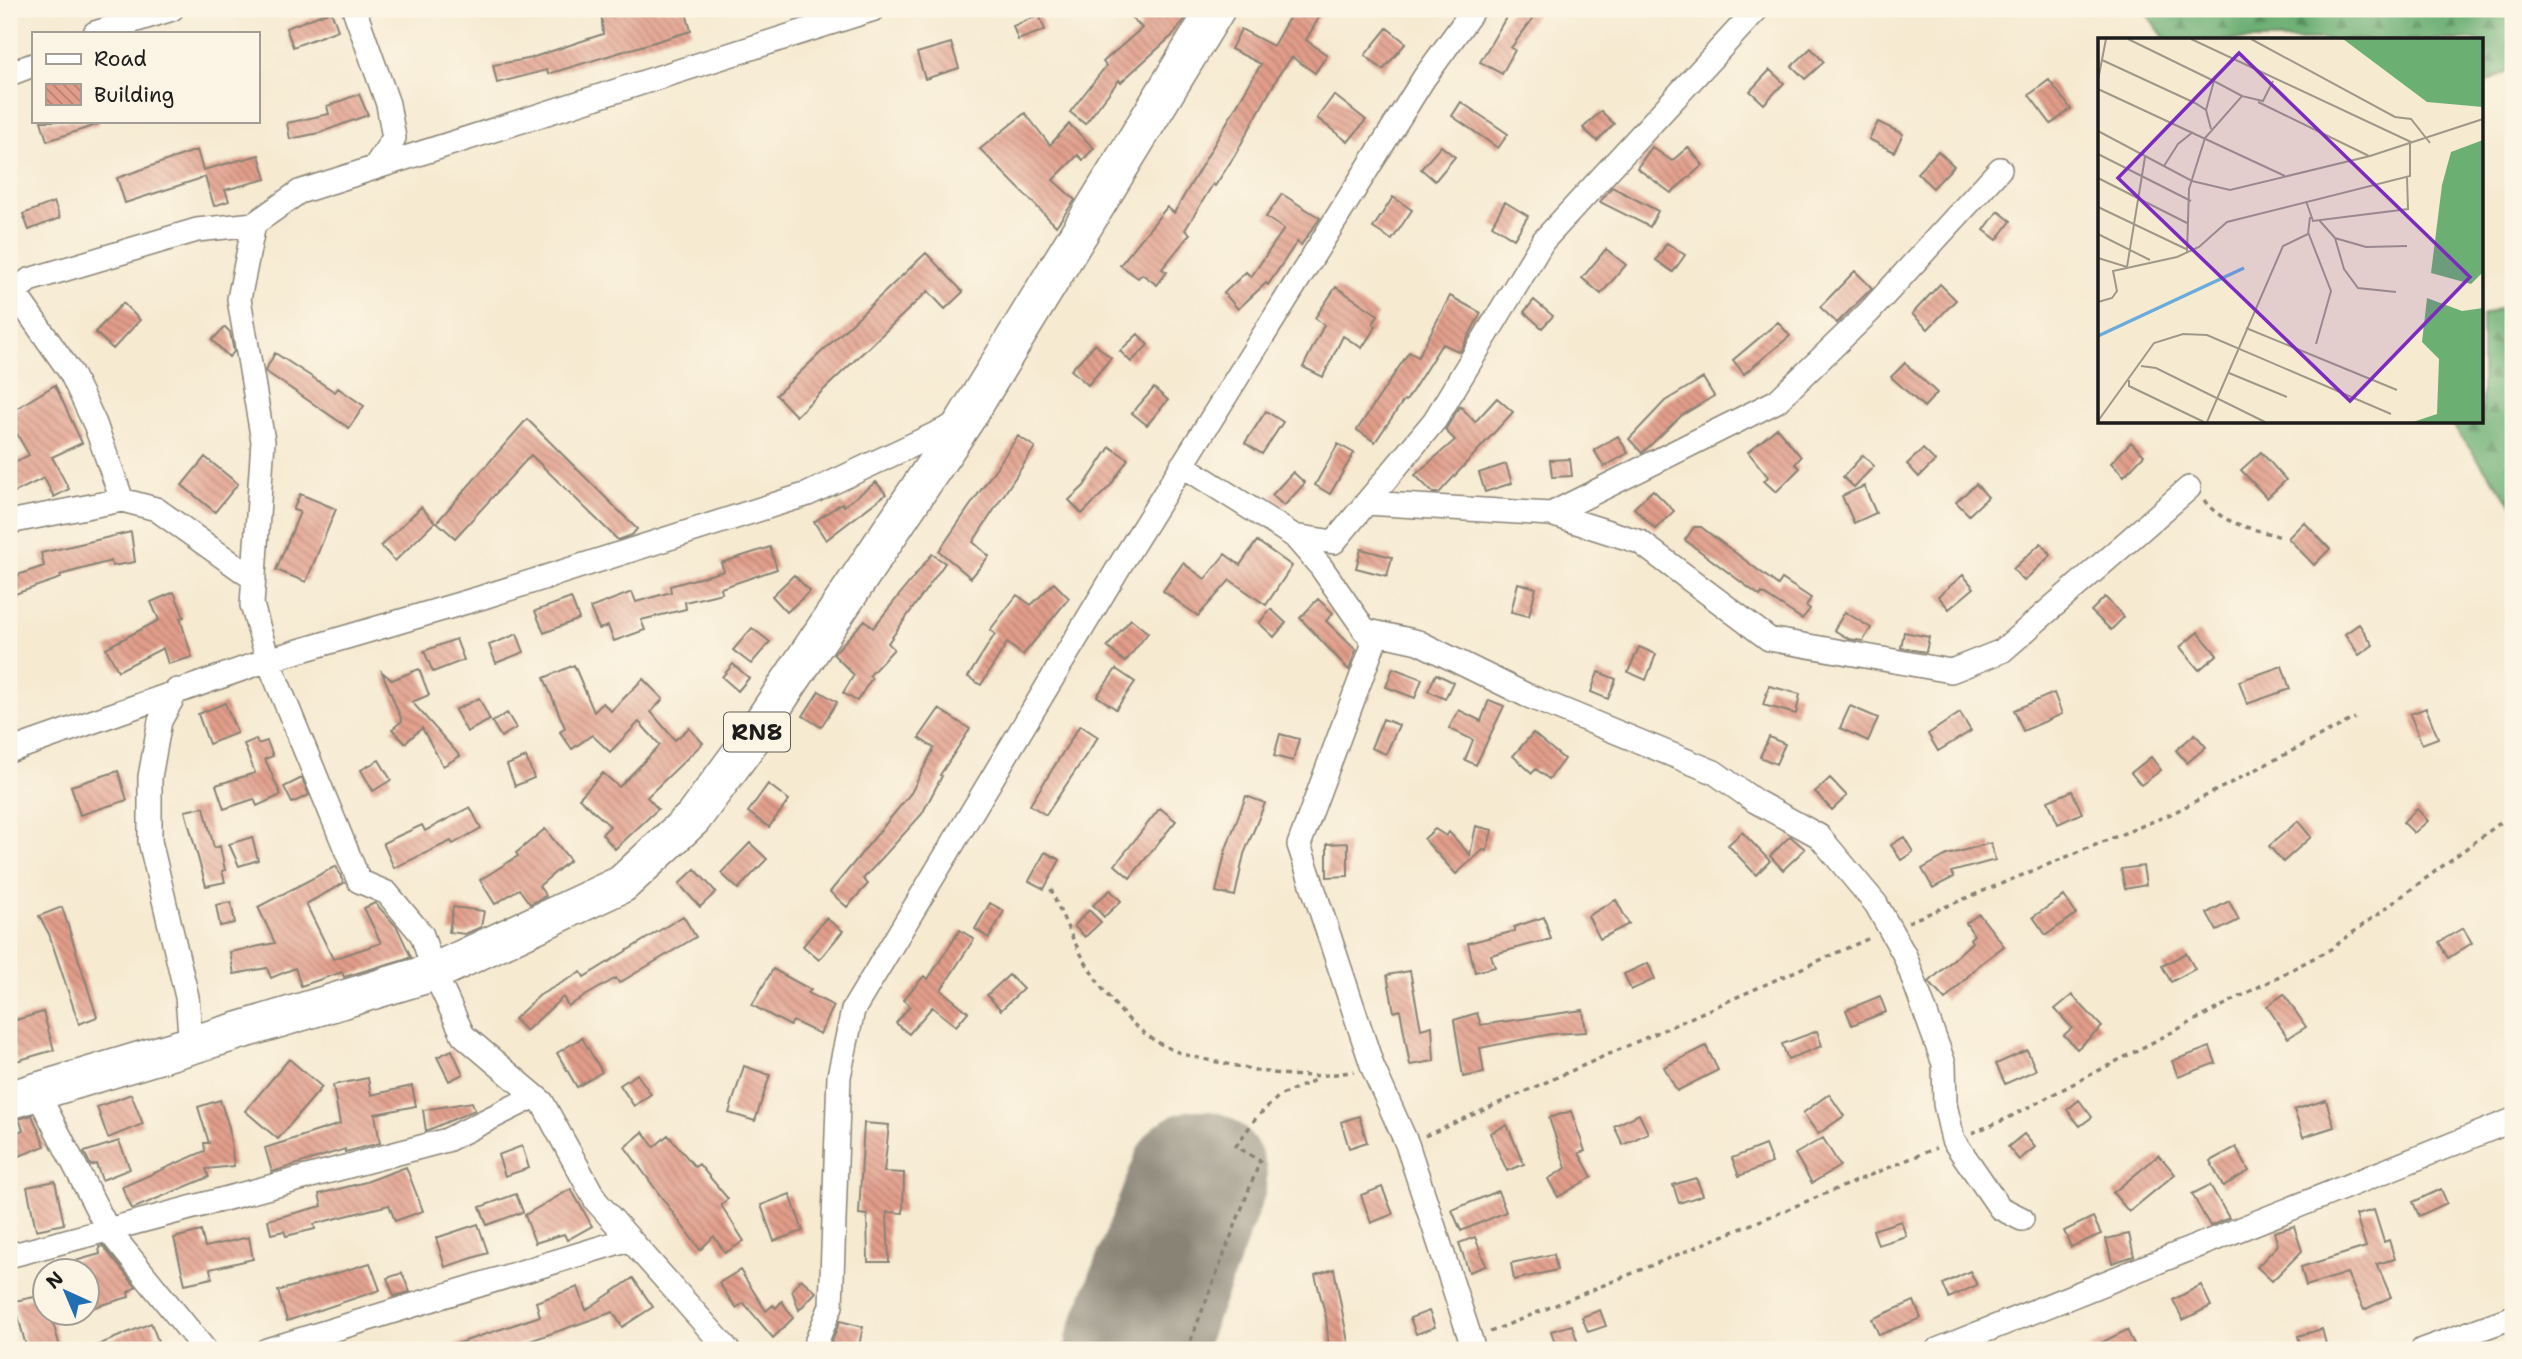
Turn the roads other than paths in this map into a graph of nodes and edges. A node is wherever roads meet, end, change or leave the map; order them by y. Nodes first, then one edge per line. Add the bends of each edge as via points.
1 (172, 9) edge
2 (354, 9) edge
3 (874, 9) edge
4 (1216, 9) edge
5 (1474, 9) edge
6 (1756, 9) edge
7 (98, 32) edge
8 (32, 65) edge
9 (9, 74) edge
10 (374, 167) junction
11 (2000, 169) dead end
12 (254, 224) junction
13 (11, 293) edge
14 (965, 420) junction
15 (1182, 465) junction
16 (2189, 488) road end
17 (122, 500) junction
18 (1366, 503) junction
19 (1551, 514) junction
20 (9, 522) edge
21 (1294, 536) junction
22 (254, 579) junction
23 (1364, 630) junction
24 (268, 660) junction
25 (177, 690) junction
26 (9, 751) edge
27 (434, 972) junction
28 (191, 1046) junction
29 (23, 1096) edge
30 (535, 1096) junction
31 (2513, 1120) edge
32 (2022, 1219) dead end
33 (108, 1230) junction
34 (629, 1239) junction
35 (9, 1256) edge
36 (2513, 1317) edge
37 (1473, 1345) edge
38 (205, 1350) edge
39 (267, 1350) edge
40 (728, 1350) edge
41 (813, 1350) edge
42 (1937, 1350) edge
43 (2422, 1350) edge

1 - 7 street
2 - 10 street via 388,104 394,138
3 - 10 street
4 - 14 main road, RN8
5 - 15 street via 1424,78
6 - 18 street via 1543,241 1435,420
8 - 9 street
10 - 12 street via 299,192
11 - 19 street via 1869,312 1777,401
12 - 13 street via 197,230 29,280
12 - 22 street via 239,299 264,441
13 - 17 street via 71,373
14 - 24 street via 808,494
14 - 27 main road, RN8 via 752,738 693,818 621,884
15 - 21 street
15 - 41 street via 853,1010 839,1076 831,1306
16 - 19 street via 2001,651 1951,671 1769,639 1640,542
17 - 20 street
17 - 22 street via 156,509
18 - 19 street
18 - 21 street via 1334,542
21 - 23 street
22 - 24 street via 251,605
23 - 32 street via 1418,642 1526,695 1714,772 1819,836 1876,904 1905,957 1944,1064 1945,1104 1953,1140 2000,1209
23 - 37 street via 1374,643 1300,845 1373,1068 1407,1144
24 - 25 street
24 - 27 street via 359,881 387,893 422,935
25 - 26 street
25 - 28 street via 160,720 150,776 150,841 187,997
27 - 28 main road, RN8
27 - 30 street via 463,1035
28 - 29 main road, RN8
29 - 33 street
30 - 33 street via 447,1140
30 - 34 street via 596,1201
31 - 42 street
33 - 35 street
33 - 38 street
34 - 39 street
34 - 40 street
36 - 43 street

